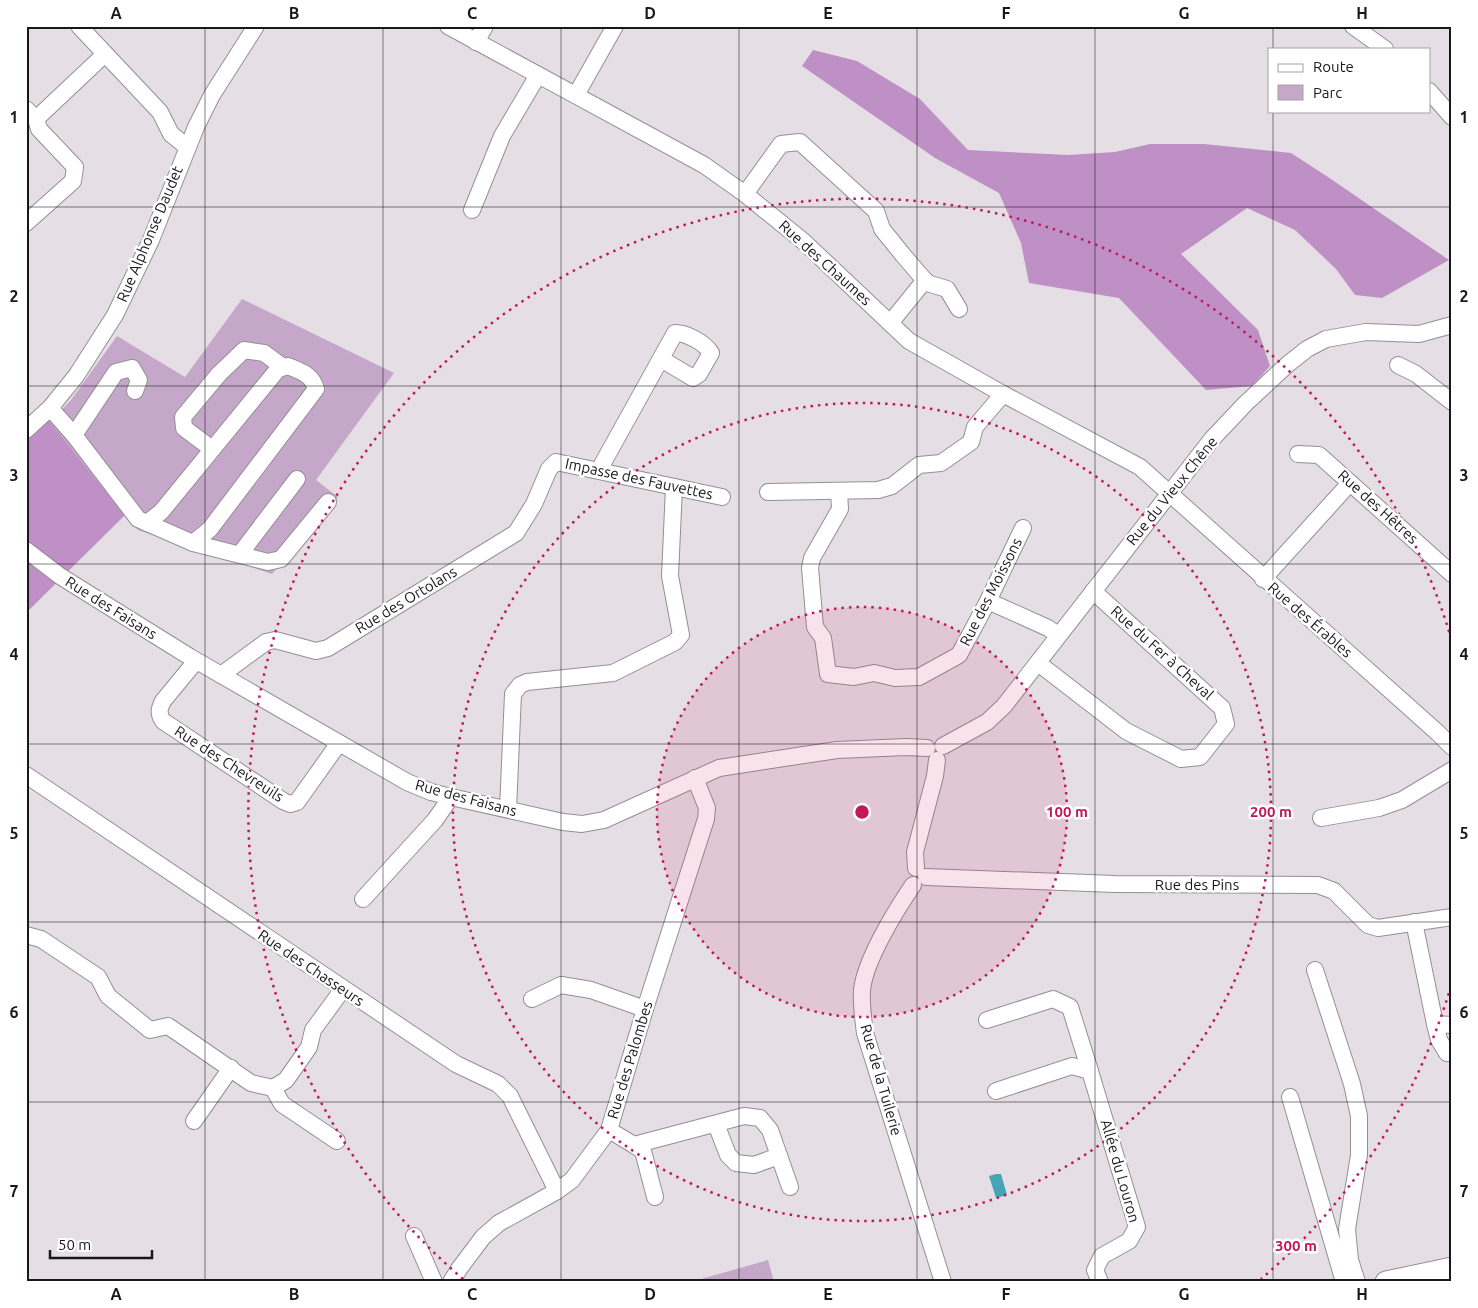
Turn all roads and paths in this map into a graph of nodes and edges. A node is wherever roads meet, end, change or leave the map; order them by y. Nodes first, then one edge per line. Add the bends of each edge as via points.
1 (79, 26) edge
2 (256, 26) edge
3 (448, 26) edge
4 (485, 26) edge
5 (614, 26) edge
6 (1354, 26) edge
7 (476, 42) junction
8 (1384, 48) edge
9 (105, 54) junction
10 (538, 75) junction
11 (1430, 92) edge
12 (576, 95) junction
13 (31, 114) edge
14 (1452, 117) edge
15 (187, 147) junction
16 (745, 194) junction
17 (472, 210) dead end
18 (26, 223) edge
19 (925, 280) junction
20 (959, 309) dead end
21 (890, 322) junction
22 (1452, 325) edge
23 (661, 359) dead end
24 (1398, 365) dead end
25 (284, 367) junction
26 (135, 391) dead end
27 (1003, 394) junction
28 (1452, 402) edge
29 (50, 408) junction
30 (26, 430) edge
31 (74, 435) junction
32 (212, 449) junction
33 (1298, 454) dead end
34 (556, 462) joint
35 (599, 470) junction
36 (297, 479) dead end
37 (1350, 482) junction
38 (674, 487) junction
39 (768, 492) dead end
40 (839, 492) junction
41 (1168, 493) junction
42 (722, 497) dead end
43 (328, 502) dead end
44 (147, 523) junction
45 (1023, 528) dead end
46 (193, 543) junction
47 (26, 550) edge
48 (240, 554) junction
49 (1452, 574) edge
50 (1263, 579) junction
51 (1092, 591) junction
52 (988, 601) junction
53 (1058, 635) junction
54 (196, 661) junction
55 (1038, 662) junction
56 (221, 675) junction
57 (339, 743) junction
58 (1452, 747) edge
59 (936, 752) junction
60 (1452, 770) edge
61 (26, 775) edge
62 (695, 778) junction
63 (451, 797) junction
64 (508, 809) junction
65 (1321, 818) dead end
66 (918, 877) junction
67 (363, 899) dead end
68 (1452, 917) edge
69 (1414, 922) junction
70 (26, 935) edge
71 (1315, 970) dead end
72 (343, 989) junction
73 (532, 999) dead end
74 (644, 1009) junction
75 (987, 1020) dead end
76 (1435, 1024) junction
77 (1452, 1026) edge
78 (1452, 1054) edge
79 (231, 1068) junction
80 (1090, 1071) junction
81 (273, 1088) junction
82 (996, 1091) dead end
83 (1290, 1096) dead end
84 (194, 1121) dead end
85 (716, 1124) junction
86 (609, 1130) junction
87 (337, 1141) dead end
88 (634, 1145) junction
89 (779, 1156) junction
90 (790, 1187) dead end
91 (557, 1191) junction
92 (656, 1197) dead end
93 (414, 1236) dead end
94 (1452, 1268) edge
95 (434, 1282) edge
96 (451, 1282) edge
97 (943, 1282) edge
98 (1100, 1282) edge
99 (1344, 1282) edge
100 (1356, 1282) edge
101 (1386, 1282) edge

1 - 9 street
2 - 15 street, Rue Alphonse Daudet via 212,95
3 - 7 street, Rue des Chaumes
4 - 7 street
5 - 12 street
6 - 8 street
7 - 10 street, Rue des Chaumes
9 - 13 street
9 - 15 street via 160,112 171,134
10 - 12 street, Rue des Chaumes
10 - 17 street via 502,136
11 - 14 street
12 - 16 street, Rue des Chaumes via 704,165
13 - 18 street via 39,129 75,167 73,181
15 - 29 street, Rue Alphonse Daudet via 151,240 119,308 76,376
16 - 19 street via 781,144 800,142 876,211 882,229
16 - 21 street, Rue des Chaumes via 803,241
19 - 20 street via 947,289
19 - 21 street
21 - 27 street, Rue des Chaumes via 909,341
22 - 41 street, Rue du Vieux Chêne via 1419,334 1366,332 1326,339 1307,349 1239,410
23 - 35 street
24 - 28 street via 1416,374
25 - 32 street via 278,369
25 - 32 street via 264,353 244,350 219,374 183,417 184,428
25 - 46 street via 304,373 314,380 316,389 210,529
26 - 31 street via 139,380 132,368 116,372
27 - 40 street via 975,427 971,442 940,463 919,465 892,486
27 - 41 street, Rue des Chaumes via 1140,467
29 - 30 street, Rue Alphonse Daudet
29 - 31 street
31 - 44 street via 138,519
32 - 44 street via 161,512
33 - 37 street, Rue des Hêtres via 1320,455
34 - 35 street, Impasse des Fauvettes
34 - 56 street, Rue des Ortolans via 549,469 534,504 516,533 328,648 316,651 275,640 266,642
35 - 38 street, Impasse des Fauvettes
36 - 48 street
37 - 49 street, Rue des Hêtres
37 - 50 street
38 - 42 street, Impasse des Fauvettes
38 - 64 street via 670,576 681,635 675,642 613,673 520,685 513,694
39 - 40 street
40 - 52 street, Rue des Moissons via 840,509 812,558 810,568 815,628 822,638 828,674 854,677 874,673 895,678 919,677 959,655
41 - 50 street, Rue des Érables
41 - 51 street, Rue du Vieux Chêne
43 - 48 street via 281,559 268,562
44 - 46 street
45 - 52 street, Rue des Moissons
46 - 48 street
47 - 54 street, Rue des Faisans via 60,576
50 - 58 street, Rue des Érables
51 - 53 street, Rue du Vieux Chêne
51 - 55 street, Rue du Fer à Cheval via 1222,708 1226,724 1200,757 1181,759 1126,731
52 - 53 street
53 - 55 street, Rue du Vieux Chêne
54 - 56 street, Rue des Faisans
54 - 57 street, Rue des Chevreuils via 163,701 159,715 163,721 283,801 297,802
55 - 59 street, Rue du Vieux Chêne via 1004,706 987,722
56 - 57 street, Rue des Faisans
57 - 63 street, Rue des Faisans via 407,782
59 - 62 street, Rue des Faisans via 906,747 837,750 719,768
59 - 66 street, Rue de la Tuilerie via 935,776 915,852
60 - 65 street via 1402,800 1378,808
61 - 72 street, Rue des Chasseurs
62 - 64 street, Rue des Faisans via 604,820 582,824
62 - 74 street, Rue des Palombes via 707,808 706,819
63 - 64 street, Rue des Faisans
63 - 67 street via 435,820
66 - 69 street, Rue des Pins via 1115,884 1318,885 1334,891 1368,925 1378,928
66 - 97 street, Rue de la Tuilerie via 881,939 869,966 862,988 862,1009 865,1032
68 - 69 street, Rue des Pins
69 - 76 street
70 - 79 street via 41,939 98,977 108,996 150,1030 168,1026
71 - 100 street via 1352,1084 1359,1116 1359,1155 1347,1229
72 - 81 street via 313,1030 309,1047 286,1080
72 - 91 street, Rue des Chasseurs via 456,1064 498,1084 510,1096
73 - 74 street via 561,985 591,990
74 - 86 street, Rue des Palombes
75 - 80 street, Allée du Louron via 1053,999 1070,1008
76 - 77 street
76 - 78 street via 1439,1040
79 - 81 street via 251,1083
79 - 84 street
80 - 82 street via 1072,1066
80 - 98 street, Allée du Louron via 1137,1227 1129,1241 1102,1256 1096,1270
81 - 87 street via 282,1104
83 - 99 street
85 - 88 street
85 - 89 street via 744,1116 760,1118 770,1130
85 - 89 street via 728,1154 736,1163 754,1165
86 - 88 street
86 - 91 street, Rue des Palombes via 572,1180
88 - 92 street via 643,1151
89 - 90 street
91 - 96 street, Rue des Palombes via 498,1222 483,1237
93 - 95 street
94 - 101 main road

